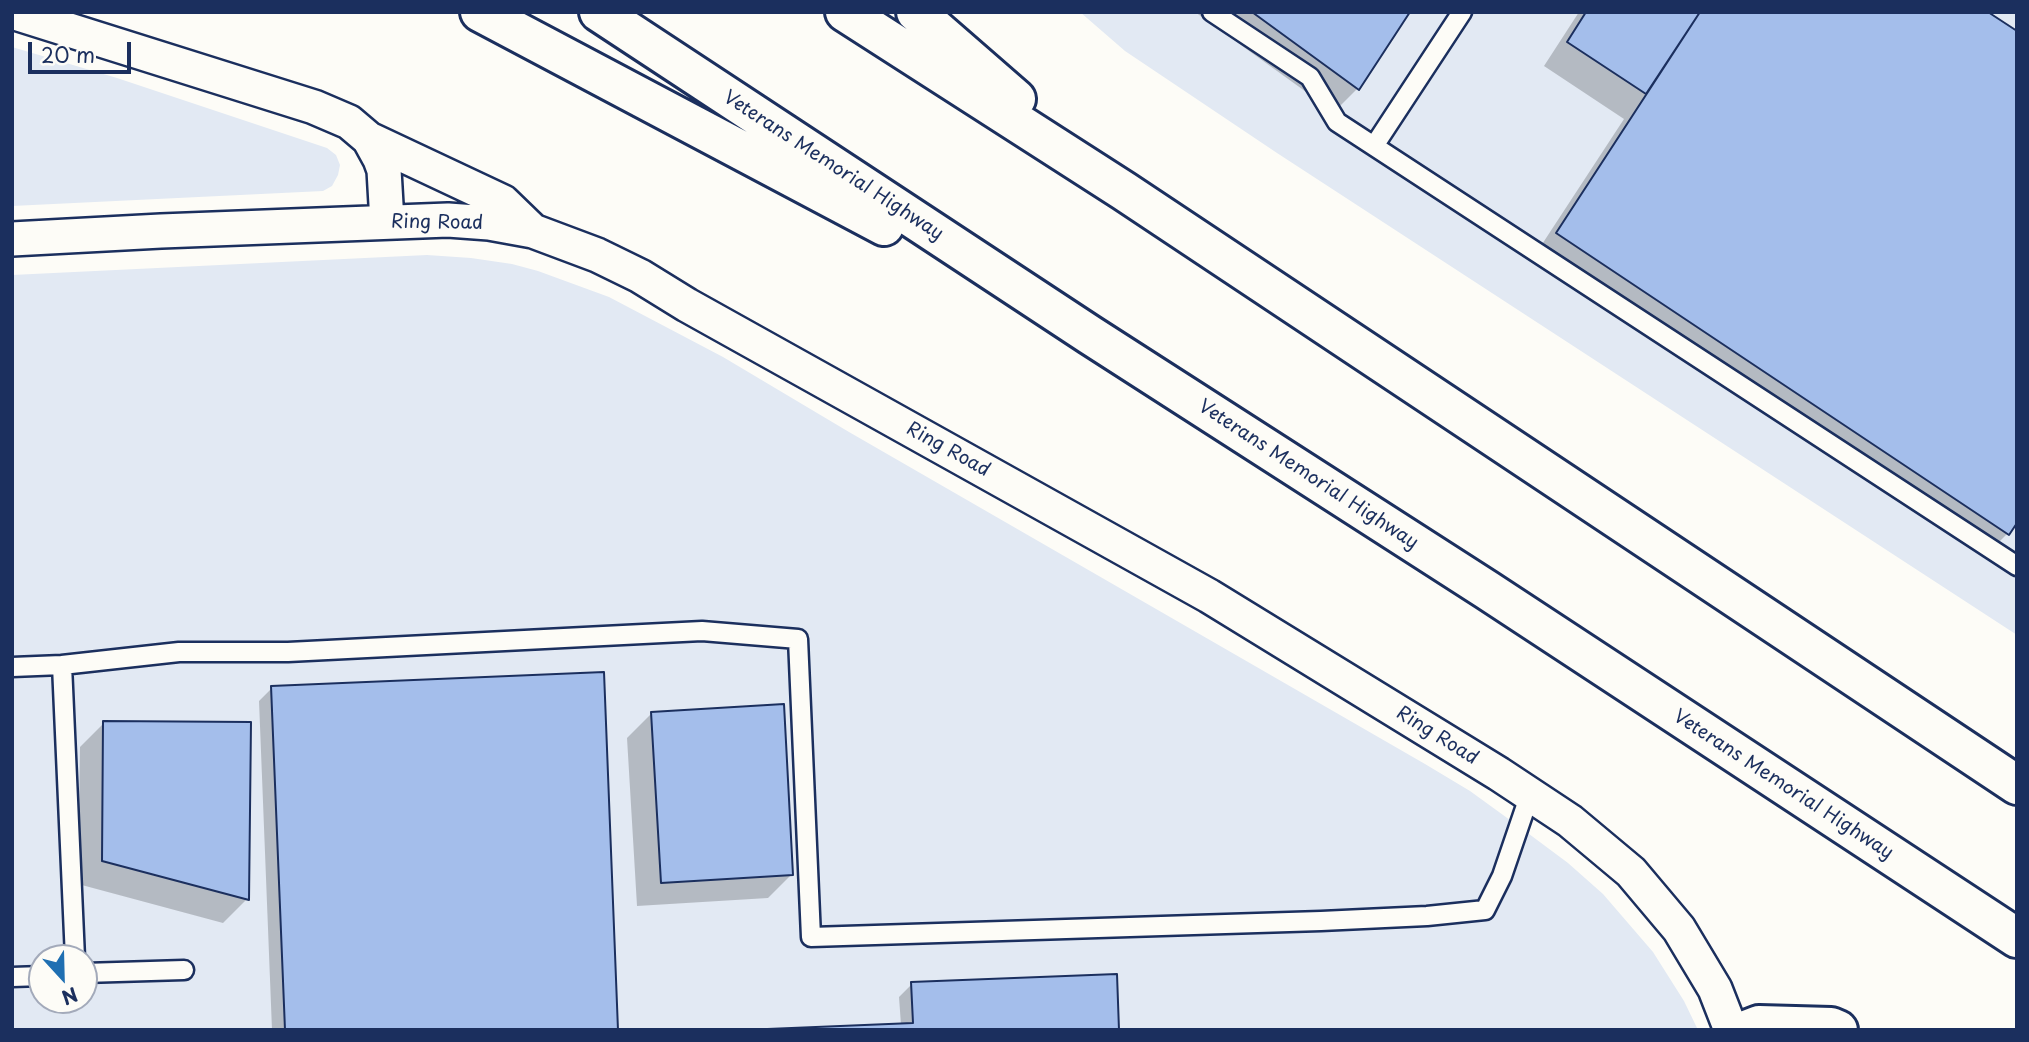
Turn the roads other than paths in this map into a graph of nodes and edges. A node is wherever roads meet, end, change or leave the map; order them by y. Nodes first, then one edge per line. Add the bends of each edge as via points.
1 (12, 12) edge
2 (480, 12) edge
3 (599, 12) edge
4 (845, 12) edge
5 (915, 12) edge
6 (1212, 12) edge
7 (1462, 12) edge
8 (369, 139) junction
9 (1374, 146) junction
10 (1124, 191) junction
11 (387, 222) junction
12 (533, 231) junction
13 (12, 239) edge
14 (1090, 335) junction
15 (2017, 565) edge
16 (62, 665) junction
17 (12, 667) edge
18 (2017, 785) edge
19 (1530, 794) junction
20 (2017, 938) edge
21 (74, 944) edge
22 (184, 970) dead end
23 (98, 973) edge
24 (1731, 1030) edge
25 (1745, 1030) edge
26 (1838, 1030) edge

1 - 8 street via 314,107 349,122
2 - 14 main road
3 - 14 main road, Veterans Memorial Highway
4 - 10 main road
5 - 10 main road
6 - 9 lane via 1310,77 1337,122
7 - 9 lane
8 - 11 street via 384,170
8 - 12 street via 503,202
9 - 15 lane
10 - 18 main road
11 - 12 street, Ring Road via 448,220
11 - 13 street, Ring Road
12 - 19 street, Ring Road via 640,276 1105,537
14 - 20 main road, Veterans Memorial Highway
16 - 17 lane
16 - 19 lane via 179,652 288,652 702,631 798,639 811,937 1334,920 1485,910 1502,876
16 - 21 lane
19 - 24 street, Ring Road via 1605,849 1656,899 1698,958
22 - 23 lane
25 - 26 main road via 1759,1025

